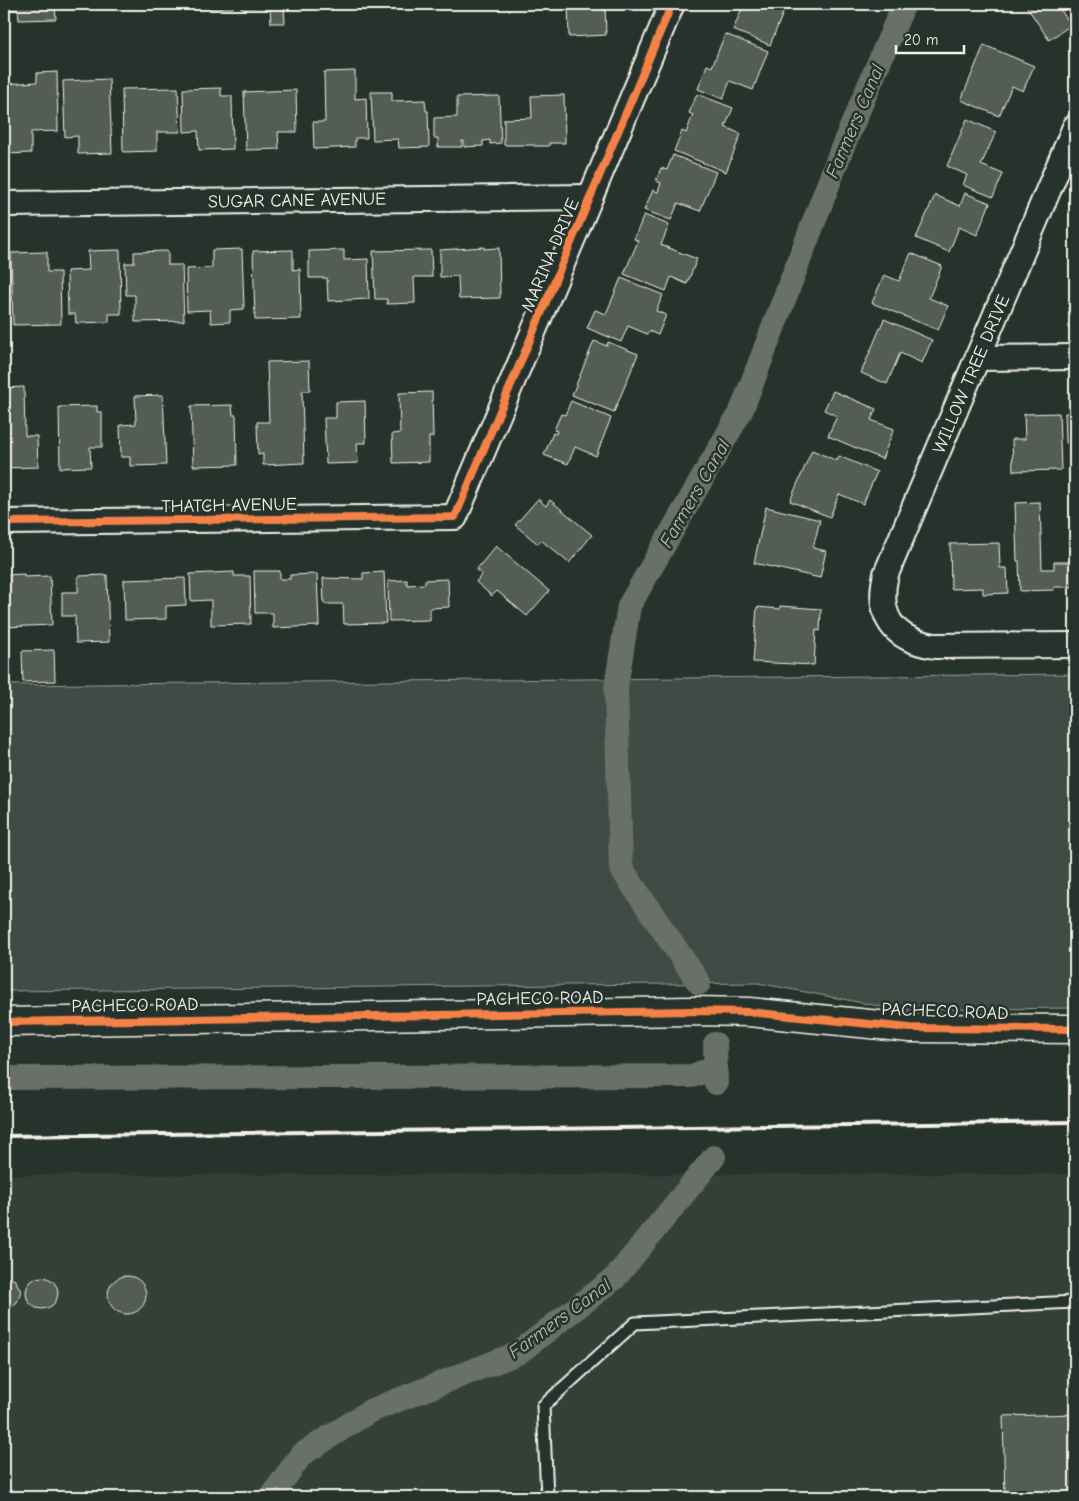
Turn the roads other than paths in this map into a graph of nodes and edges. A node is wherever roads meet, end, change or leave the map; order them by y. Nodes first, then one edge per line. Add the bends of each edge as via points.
1 (672, 4) edge
2 (1075, 127) edge
3 (590, 197) junction
4 (4, 204) edge
5 (1075, 357) edge
6 (978, 358) junction
7 (455, 517) joint
8 (4, 522) edge
9 (1075, 645) edge
10 (4, 1022) edge
11 (1075, 1029) edge
12 (1075, 1302) edge
13 (547, 1497) edge

1 - 3 street, MARINA DRIVE
2 - 6 street, WILLOW TREE DRIVE
3 - 4 street, SUGAR CANE AVENUE
3 - 7 street, MARINA DRIVE
5 - 6 street
6 - 9 street, WILLOW TREE DRIVE via 886,574 882,591 884,609 902,635 918,644
7 - 8 street, THATCH AVENUE
10 - 11 street, PACHECO ROAD via 692,1011 749,1012 910,1028
12 - 13 lane via 635,1323 543,1406

